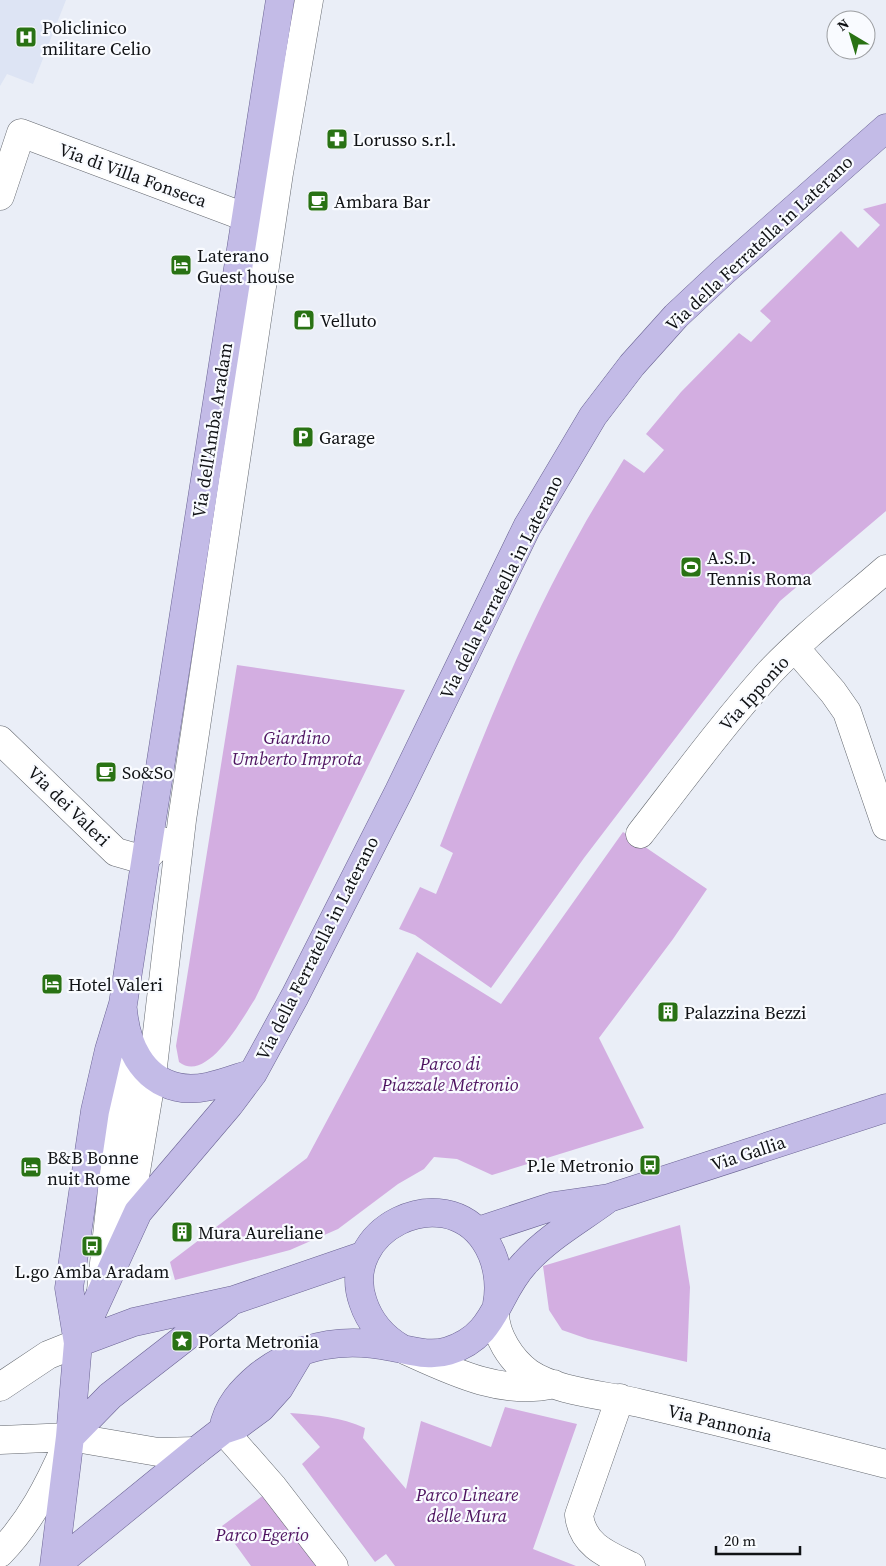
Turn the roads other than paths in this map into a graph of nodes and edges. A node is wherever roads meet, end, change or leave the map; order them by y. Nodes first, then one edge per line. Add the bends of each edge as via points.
1 (280, 0) edge
2 (309, 0) edge
3 (886, 128) edge
4 (0, 196) edge
5 (245, 217) junction
6 (886, 569) edge
7 (795, 648) junction
8 (0, 740) edge
9 (182, 820) junction
10 (886, 826) edge
11 (640, 834) dead end
12 (144, 860) junction
13 (123, 1004) junction
14 (252, 1073) junction
15 (152, 1075) junction
16 (886, 1108) edge
17 (609, 1198) junction
18 (478, 1231) junction
19 (126, 1237) junction
20 (365, 1255) junction
21 (106, 1281) junction
22 (234, 1300) junction
23 (495, 1312) junction
24 (78, 1343) junction
25 (401, 1349) junction
26 (554, 1384) junction
27 (0, 1387) edge
28 (620, 1398) junction
29 (223, 1430) junction
30 (70, 1437) junction
31 (0, 1440) edge
32 (196, 1451) junction
33 (886, 1464) edge
34 (0, 1553) edge
35 (54, 1566) edge
36 (334, 1566) edge
37 (632, 1566) edge

1 - 5 main road, Via dell'Amba Aradam
2 - 9 street, Via dell'Amba Aradam via 279,173
3 - 14 main road, Via della Ferratella in Laterano via 676,316 632,365 593,416 526,527 399,791 295,996
4 - 5 street, Via di Villa Fonseca via 21,133
5 - 12 main road, Via dell'Amba Aradam
6 - 7 street, Via Ipponio
7 - 10 street via 847,712
7 - 11 street, Via Ipponio via 734,713
8 - 12 street, Via dei Valeri via 116,852
9 - 12 street
9 - 15 street, Via dell'Amba Aradam
12 - 13 main road, Via dell'Amba Aradam
13 - 15 main road via 131,1047
13 - 21 street via 124,1069
13 - 24 main road via 95,1112 69,1288
14 - 15 main road via 211,1086 185,1088 170,1085
14 - 19 main road, Via della Ferratella in Laterano via 146,1200
15 - 19 street, Via dell'Amba Aradam
16 - 17 main road, Via Gallia
17 - 18 main road via 554,1206
17 - 23 main road via 525,1262
18 - 20 main road via 452,1216 418,1214 393,1223
18 - 23 main road via 496,1266 499,1287
19 - 21 main road, Via della Ferratella in Laterano
20 - 22 main road
20 - 25 main road via 359,1281 366,1311 382,1335
21 - 24 main road, Via della Ferratella in Laterano
22 - 24 main road via 134,1322
22 - 30 main road via 110,1396
23 - 25 main road via 479,1333 448,1351 424,1354
23 - 26 street via 501,1339 520,1365 529,1373
24 - 27 street via 48,1355
24 - 30 main road
25 - 26 street via 451,1371 493,1384 520,1388
25 - 29 main road via 342,1342 302,1351 267,1370 252,1399 229,1410
26 - 28 street, Via Pannonia
28 - 33 street, Via Pannonia
28 - 37 street via 579,1515 589,1541
29 - 32 main road
29 - 36 street via 273,1487
30 - 31 street
30 - 32 street via 158,1452
30 - 34 street via 28,1520
30 - 35 main road
32 - 35 main road

